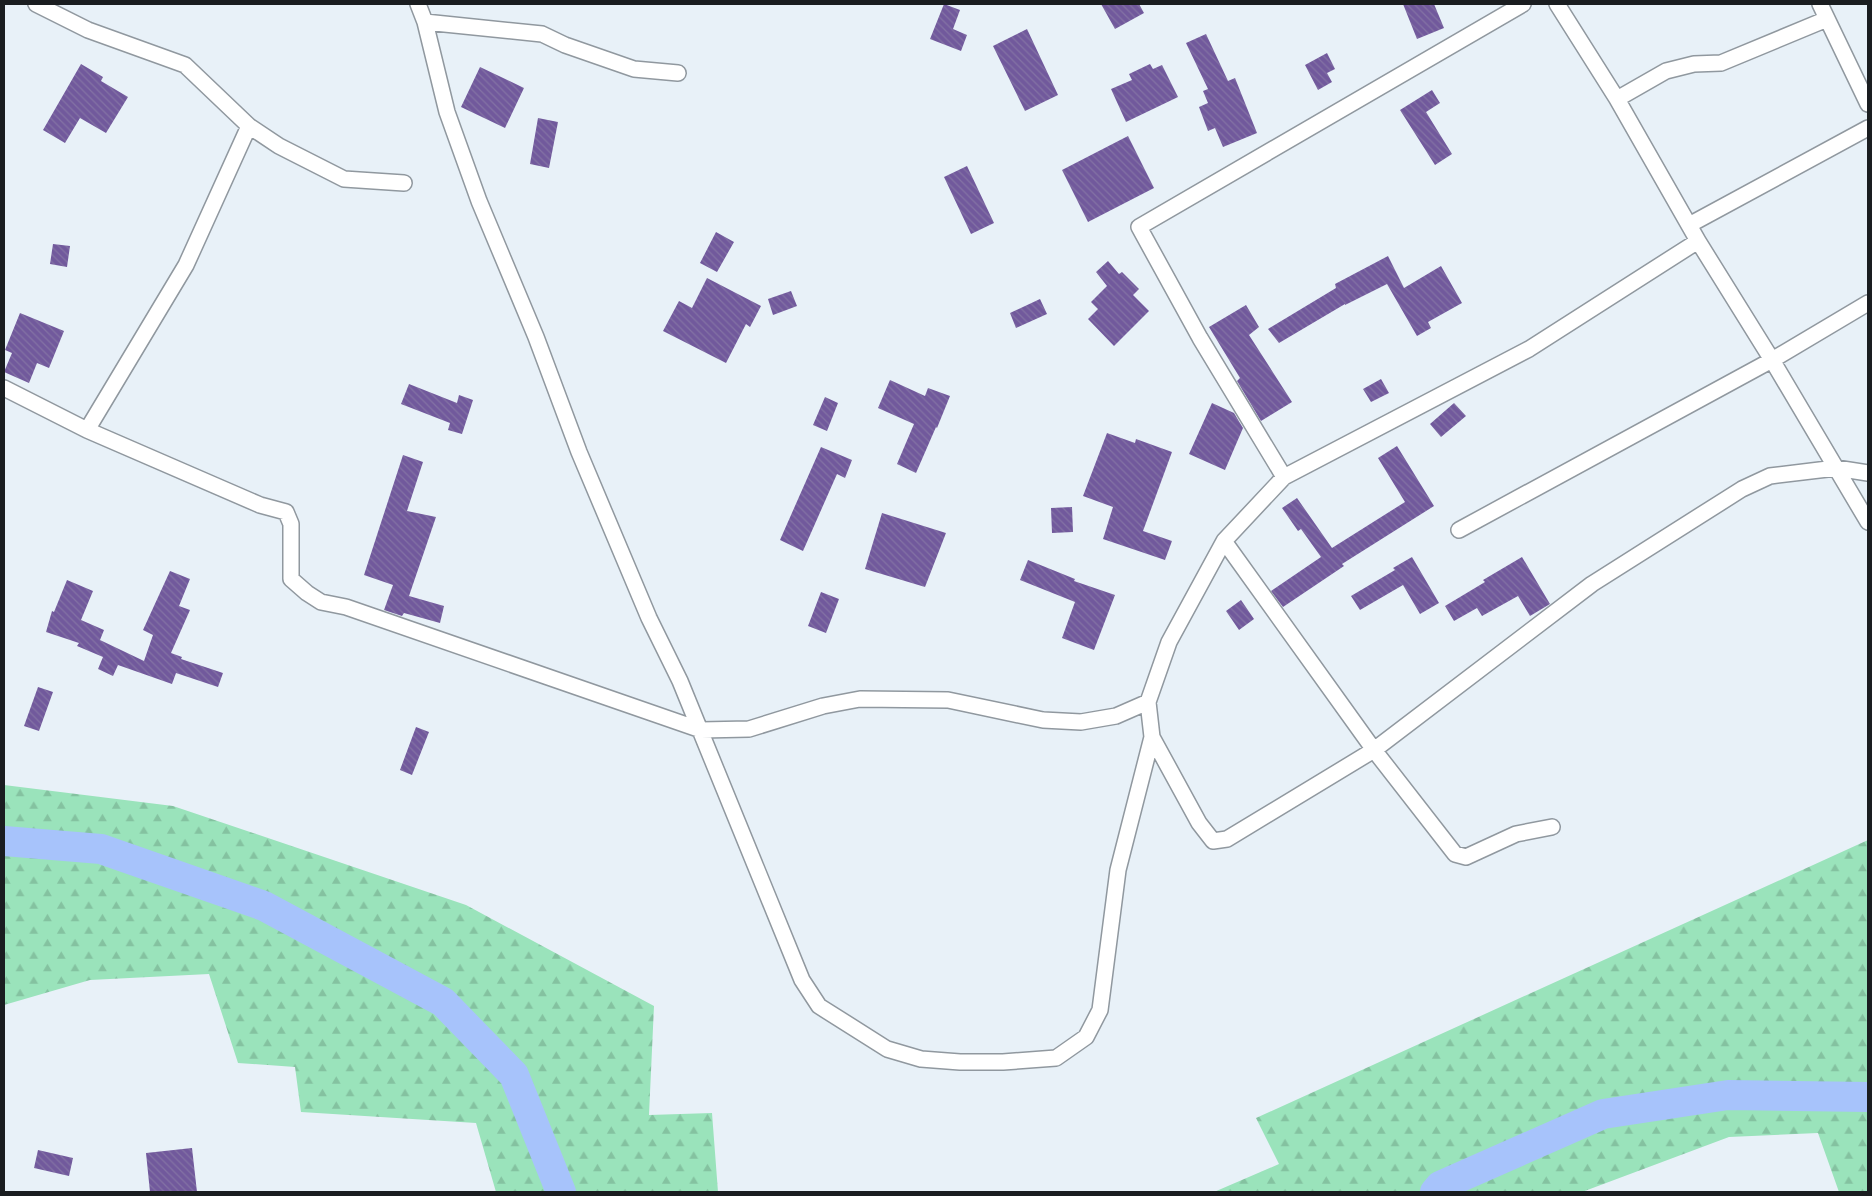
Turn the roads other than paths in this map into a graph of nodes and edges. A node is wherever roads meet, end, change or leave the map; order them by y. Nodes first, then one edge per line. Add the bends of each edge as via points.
1 (36, 4) edge
2 (418, 4) edge
3 (1522, 4) edge
4 (1557, 4) edge
5 (1820, 4) edge
6 (1827, 19) junction
7 (425, 22) junction
8 (678, 73) dead end
9 (1618, 99) junction
10 (1868, 104) edge
11 (249, 126) junction
12 (1868, 128) edge
13 (404, 183) dead end
14 (1688, 225) junction
15 (1698, 242) junction
16 (1868, 303) edge
17 (1772, 360) junction
18 (4, 388) edge
19 (87, 430) junction
20 (1836, 468) junction
21 (1868, 473) edge
22 (1284, 476) junction
23 (1868, 522) edge
24 (1459, 530) dead end
25 (1224, 542) junction
26 (1148, 702) junction
27 (700, 730) junction
28 (1152, 737) junction
29 (1374, 750) junction
30 (1552, 827) dead end

1 - 11 street via 88,30 185,65
2 - 7 street
3 - 22 street via 1139,227 1200,338
4 - 9 street
5 - 6 street
6 - 9 street via 1721,62 1666,71
6 - 10 street
7 - 8 street via 542,34 634,69
7 - 27 street via 447,112 479,201 641,599
9 - 14 street
11 - 13 street via 279,146 344,179
11 - 19 street via 186,264
12 - 14 street
14 - 15 street
15 - 17 street
15 - 22 street via 1529,349
16 - 17 street
17 - 20 street
17 - 24 street
18 - 19 street
19 - 27 street via 260,505 286,512 291,524 291,578 321,602 346,607
20 - 21 street
20 - 23 street
20 - 29 street via 1770,476 1742,489 1592,584
22 - 25 street
25 - 26 street via 1169,642
25 - 29 street
26 - 27 street via 1116,716 1081,722 1043,720 948,700 860,699 823,706 749,729
26 - 28 street
27 - 28 street via 802,980 819,1006 888,1049 920,1059 960,1062 1056,1058 1086,1037 1100,1010 1118,870
28 - 29 street via 1199,823 1213,841 1227,839
29 - 30 street via 1455,854 1466,857 1516,834

